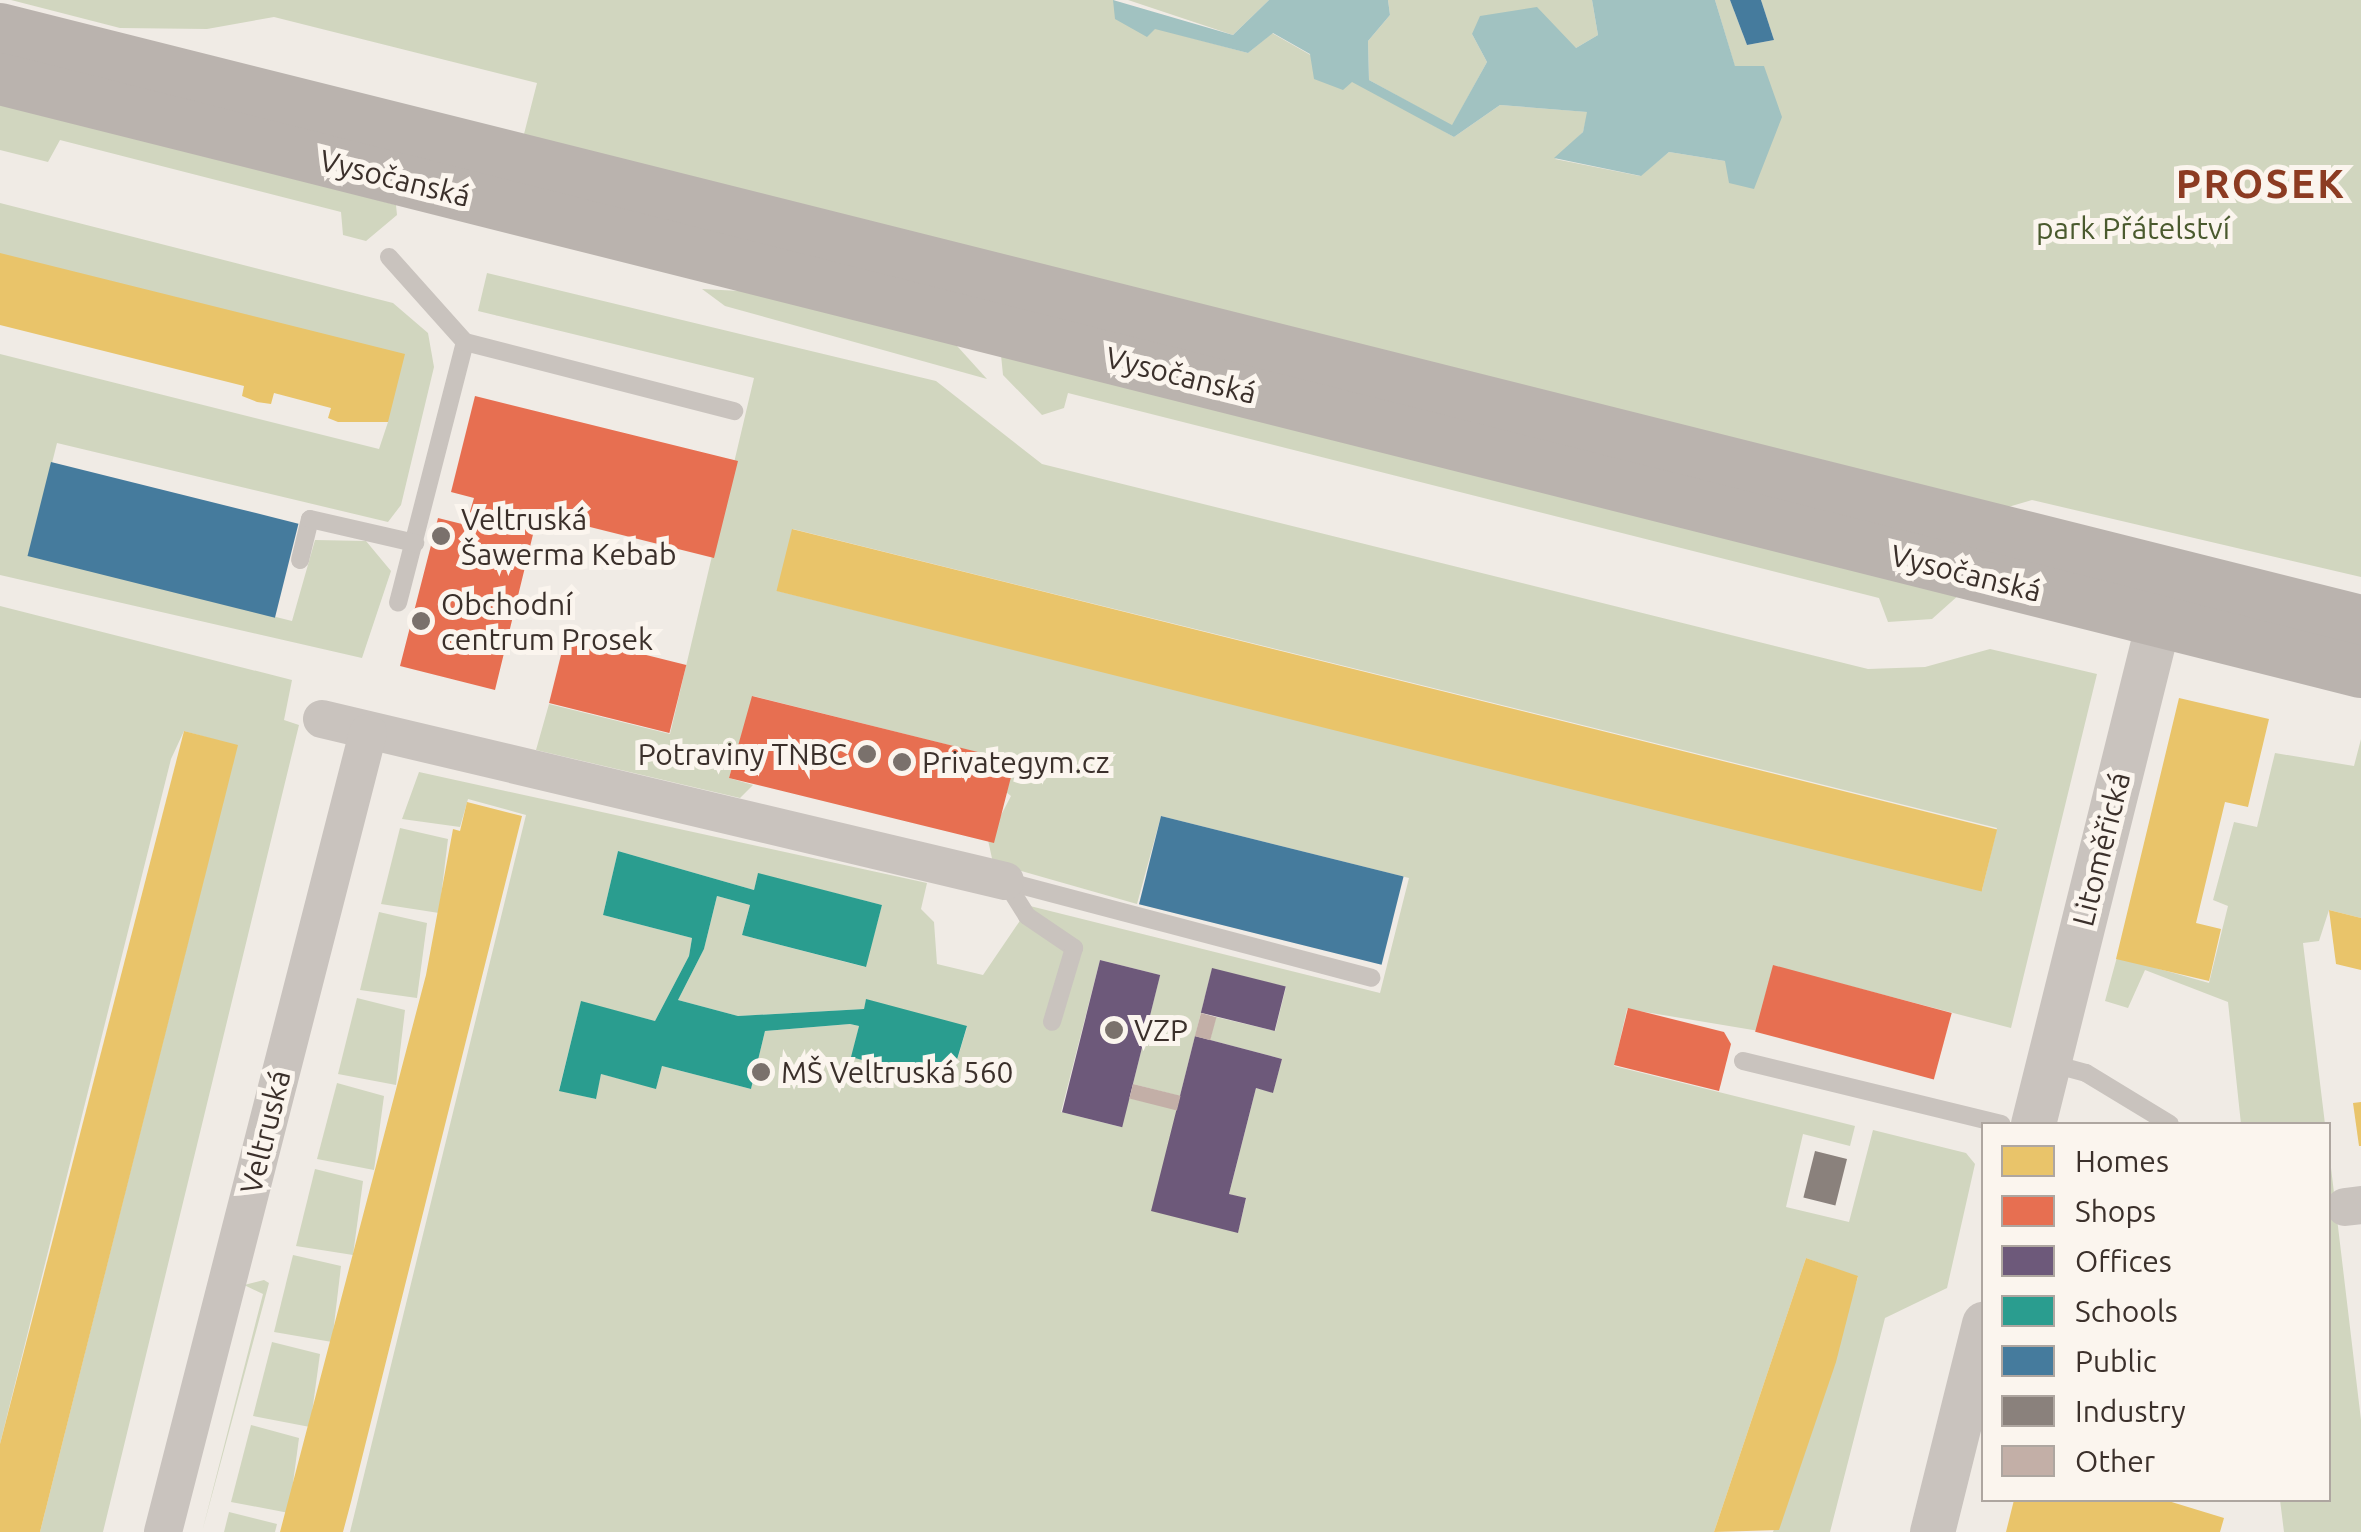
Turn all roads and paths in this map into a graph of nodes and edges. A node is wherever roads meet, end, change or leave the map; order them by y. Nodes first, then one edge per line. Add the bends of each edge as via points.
1 (0, 29) edge
2 (0, 79) edge
3 (389, 257) dead end
4 (465, 342) junction
5 (734, 411) dead end
6 (415, 543) junction
7 (300, 560) dead end
8 (2164, 597) junction
9 (398, 603) dead end
10 (2361, 622) edge
11 (2361, 672) edge
12 (322, 719) dead end
13 (368, 733) junction
14 (1004, 881) junction
15 (1371, 978) dead end
16 (1052, 1022) dead end
17 (1742, 1061) dead end
18 (2048, 1062) junction
19 (1993, 1122) edge
20 (2033, 1122) edge
21 (2167, 1122) edge
22 (1981, 1335) edge
23 (163, 1532) edge
24 (1932, 1532) edge

1 - 8 main road, Vysočanská
2 - 8 main road, Vysočanská
3 - 4 lane
4 - 5 lane
4 - 6 lane
6 - 7 lane via 310,519
6 - 9 lane
8 - 10 main road, Vysočanská
8 - 11 main road, Vysočanská
8 - 18 street, Litoměřická
12 - 13 street
13 - 14 street
13 - 23 street, Veltruská
14 - 15 lane
14 - 16 lane via 1028,916 1074,948
17 - 19 lane
18 - 20 street, Litoměřická
18 - 21 lane via 2086,1073
22 - 24 street

